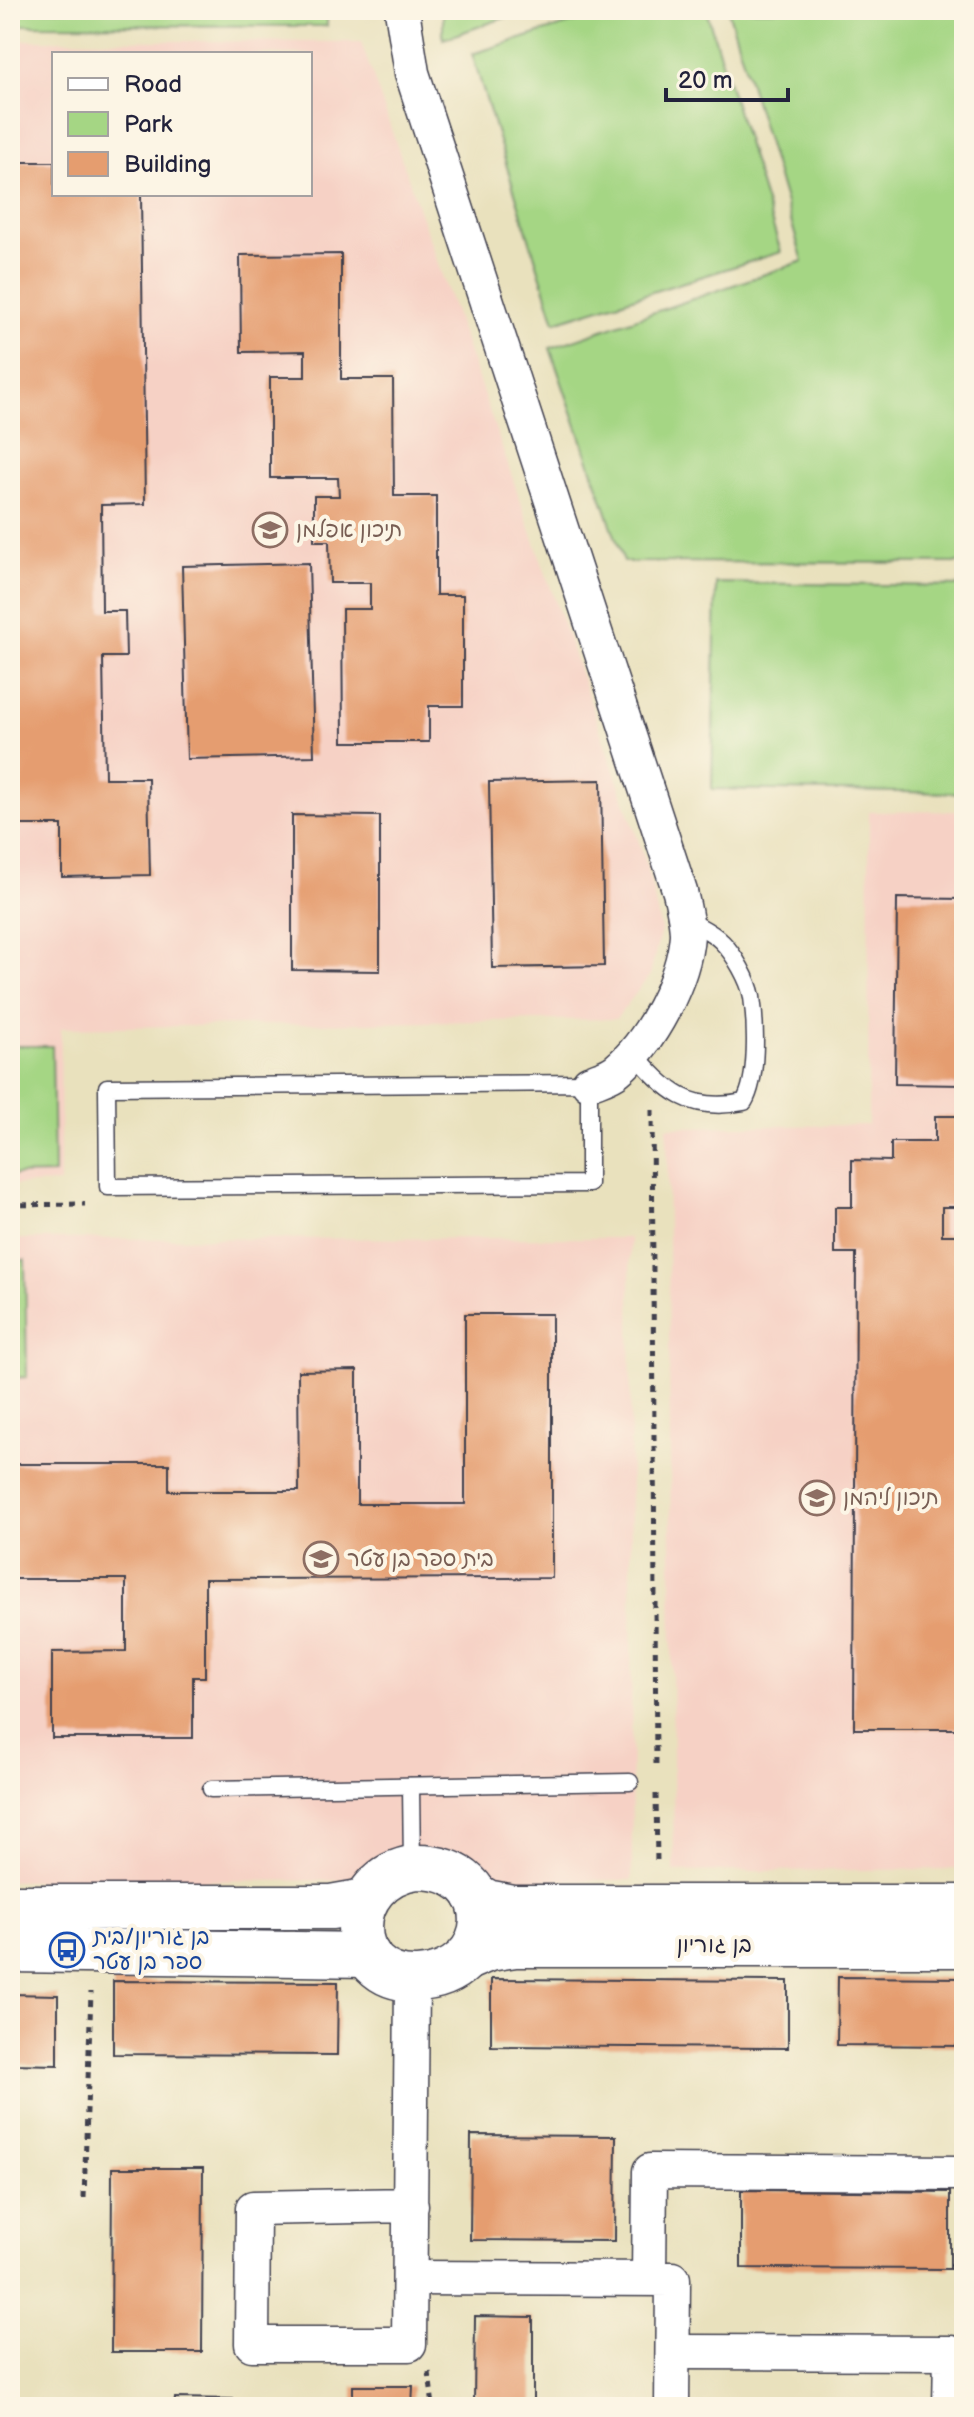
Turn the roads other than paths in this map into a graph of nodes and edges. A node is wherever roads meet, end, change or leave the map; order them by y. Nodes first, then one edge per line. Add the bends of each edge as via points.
1 (402, 10) edge
2 (685, 918) junction
3 (642, 1062) junction
4 (589, 1083) junction
5 (630, 1782) dead end
6 (411, 1786) junction
7 (211, 1789) dead end
8 (412, 1868) junction
9 (475, 1895) junction
10 (365, 1901) junction
11 (10, 1907) edge
12 (964, 1907) edge
13 (964, 1945) edge
14 (10, 1950) edge
15 (368, 1955) junction
16 (467, 1958) junction
17 (412, 1979) junction
18 (959, 2173) dead end
19 (411, 2205) junction
20 (410, 2278) junction
21 (649, 2278) junction
22 (673, 2352) junction
23 (672, 2407) edge
24 (950, 2407) edge

1 - 2 street via 412,73
2 - 3 street via 684,960 650,1030
2 - 3 lane via 722,941 751,995 751,1090 744,1102 721,1107 692,1102 668,1090
3 - 4 street
4 - 4 lane via 589,1184 108,1187 107,1087
5 - 6 lane
6 - 7 lane
6 - 8 lane
8 - 9 street via 454,1874
8 - 10 street via 384,1879
9 - 12 street, בן גוריון via 513,1907
9 - 16 street via 481,1931
10 - 11 street via 331,1907
10 - 15 street via 359,1921
13 - 16 street, בן גוריון via 515,1945
14 - 15 street
15 - 17 street via 389,1973
16 - 17 street via 445,1972
17 - 19 street
18 - 21 street via 650,2171
19 - 20 street
19 - 20 street via 253,2208 252,2344 409,2344
20 - 21 street
21 - 22 street via 673,2279
22 - 23 street
22 - 24 street via 951,2353

